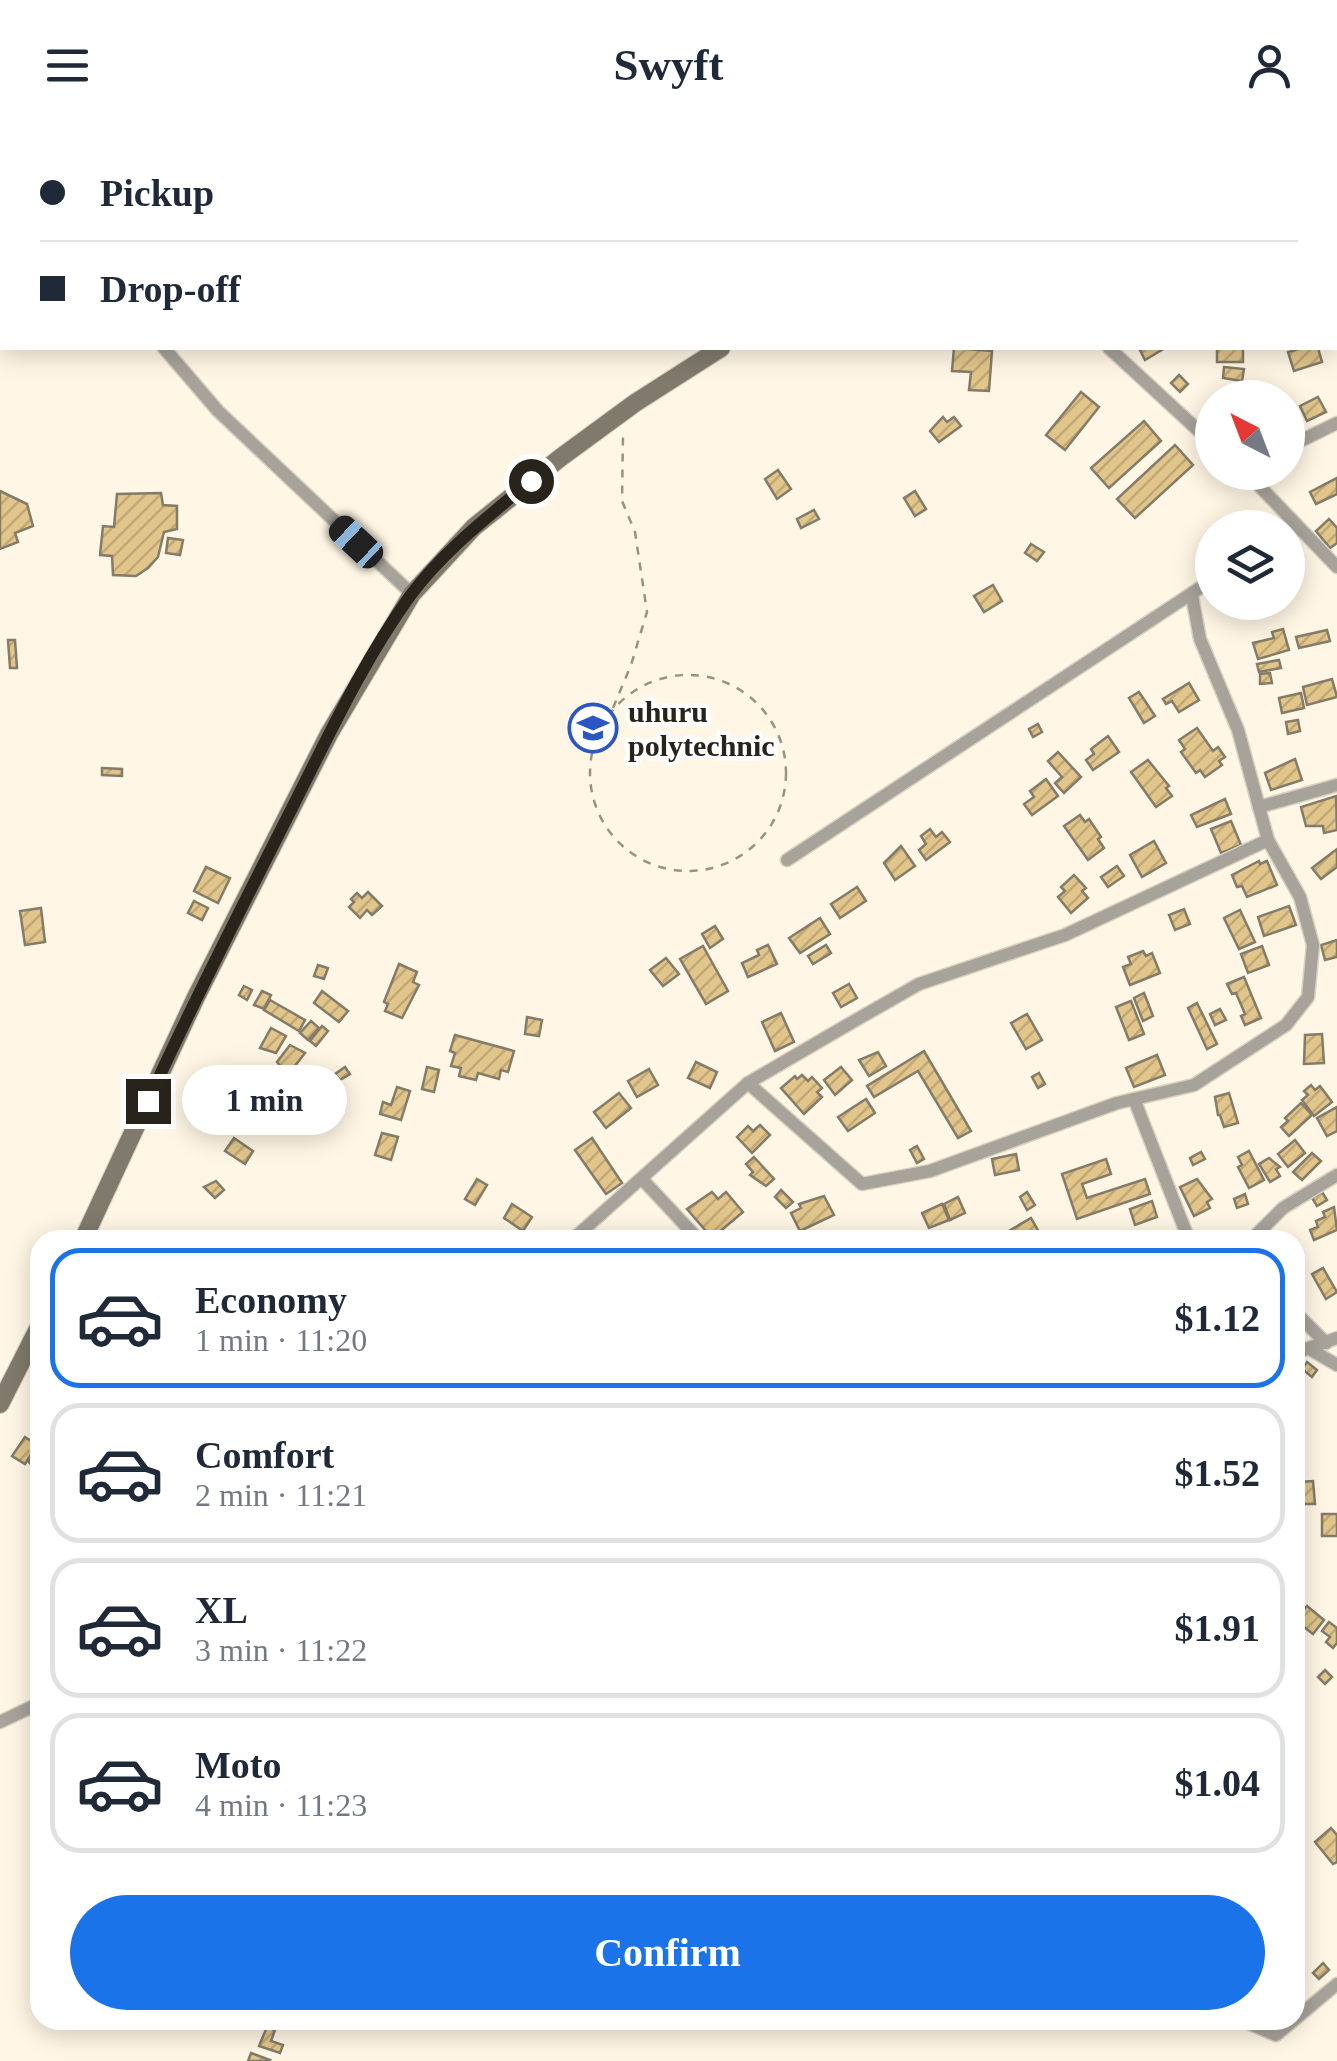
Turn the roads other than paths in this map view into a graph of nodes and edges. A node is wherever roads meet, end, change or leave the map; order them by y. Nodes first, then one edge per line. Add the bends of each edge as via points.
1 (166, 350) edge
2 (718, 350) edge
3 (1111, 350) edge
4 (1337, 423) edge
5 (1195, 427) edge
6 (1305, 439) edge
7 (1263, 490) edge
8 (1278, 510) edge
9 (1305, 539) edge
10 (1337, 567) edge
11 (412, 594) junction
12 (1195, 594) edge
13 (1192, 596) junction
14 (1337, 785) edge
15 (1259, 807) junction
16 (1268, 840) junction
17 (787, 860) dead end
18 (748, 1083) junction
19 (1134, 1099) junction
20 (1337, 1174) edge
21 (642, 1179) junction
22 (88, 1230) edge
23 (583, 1230) edge
24 (690, 1230) edge
25 (1185, 1230) edge
26 (1261, 1230) edge
27 (1305, 1320) edge
28 (1331, 1341) edge
29 (30, 1345) edge
30 (1310, 1349) junction
31 (1305, 1350) edge
32 (1337, 1365) edge
33 (0, 1404) edge
34 (30, 1708) edge
35 (0, 1722) edge
36 (1337, 1984) edge
37 (1305, 2011) edge

1 - 11 street via 218,411
2 - 11 street via 624,411 474,527
3 - 5 street
4 - 6 street
7 - 8 street
9 - 10 street
11 - 22 street via 302,787
12 - 13 street
13 - 15 street via 1200,639 1238,730
13 - 17 street
14 - 15 street
15 - 16 street
16 - 18 street via 1064,935 920,984
16 - 19 street via 1300,898 1314,945 1308,998 1286,1024 1194,1085
18 - 19 street via 862,1184 930,1171
18 - 21 street
19 - 25 street
20 - 26 street
21 - 23 street
21 - 24 street
27 - 28 street
28 - 30 street
29 - 33 street
30 - 31 street
30 - 32 street
34 - 35 street
36 - 37 street

